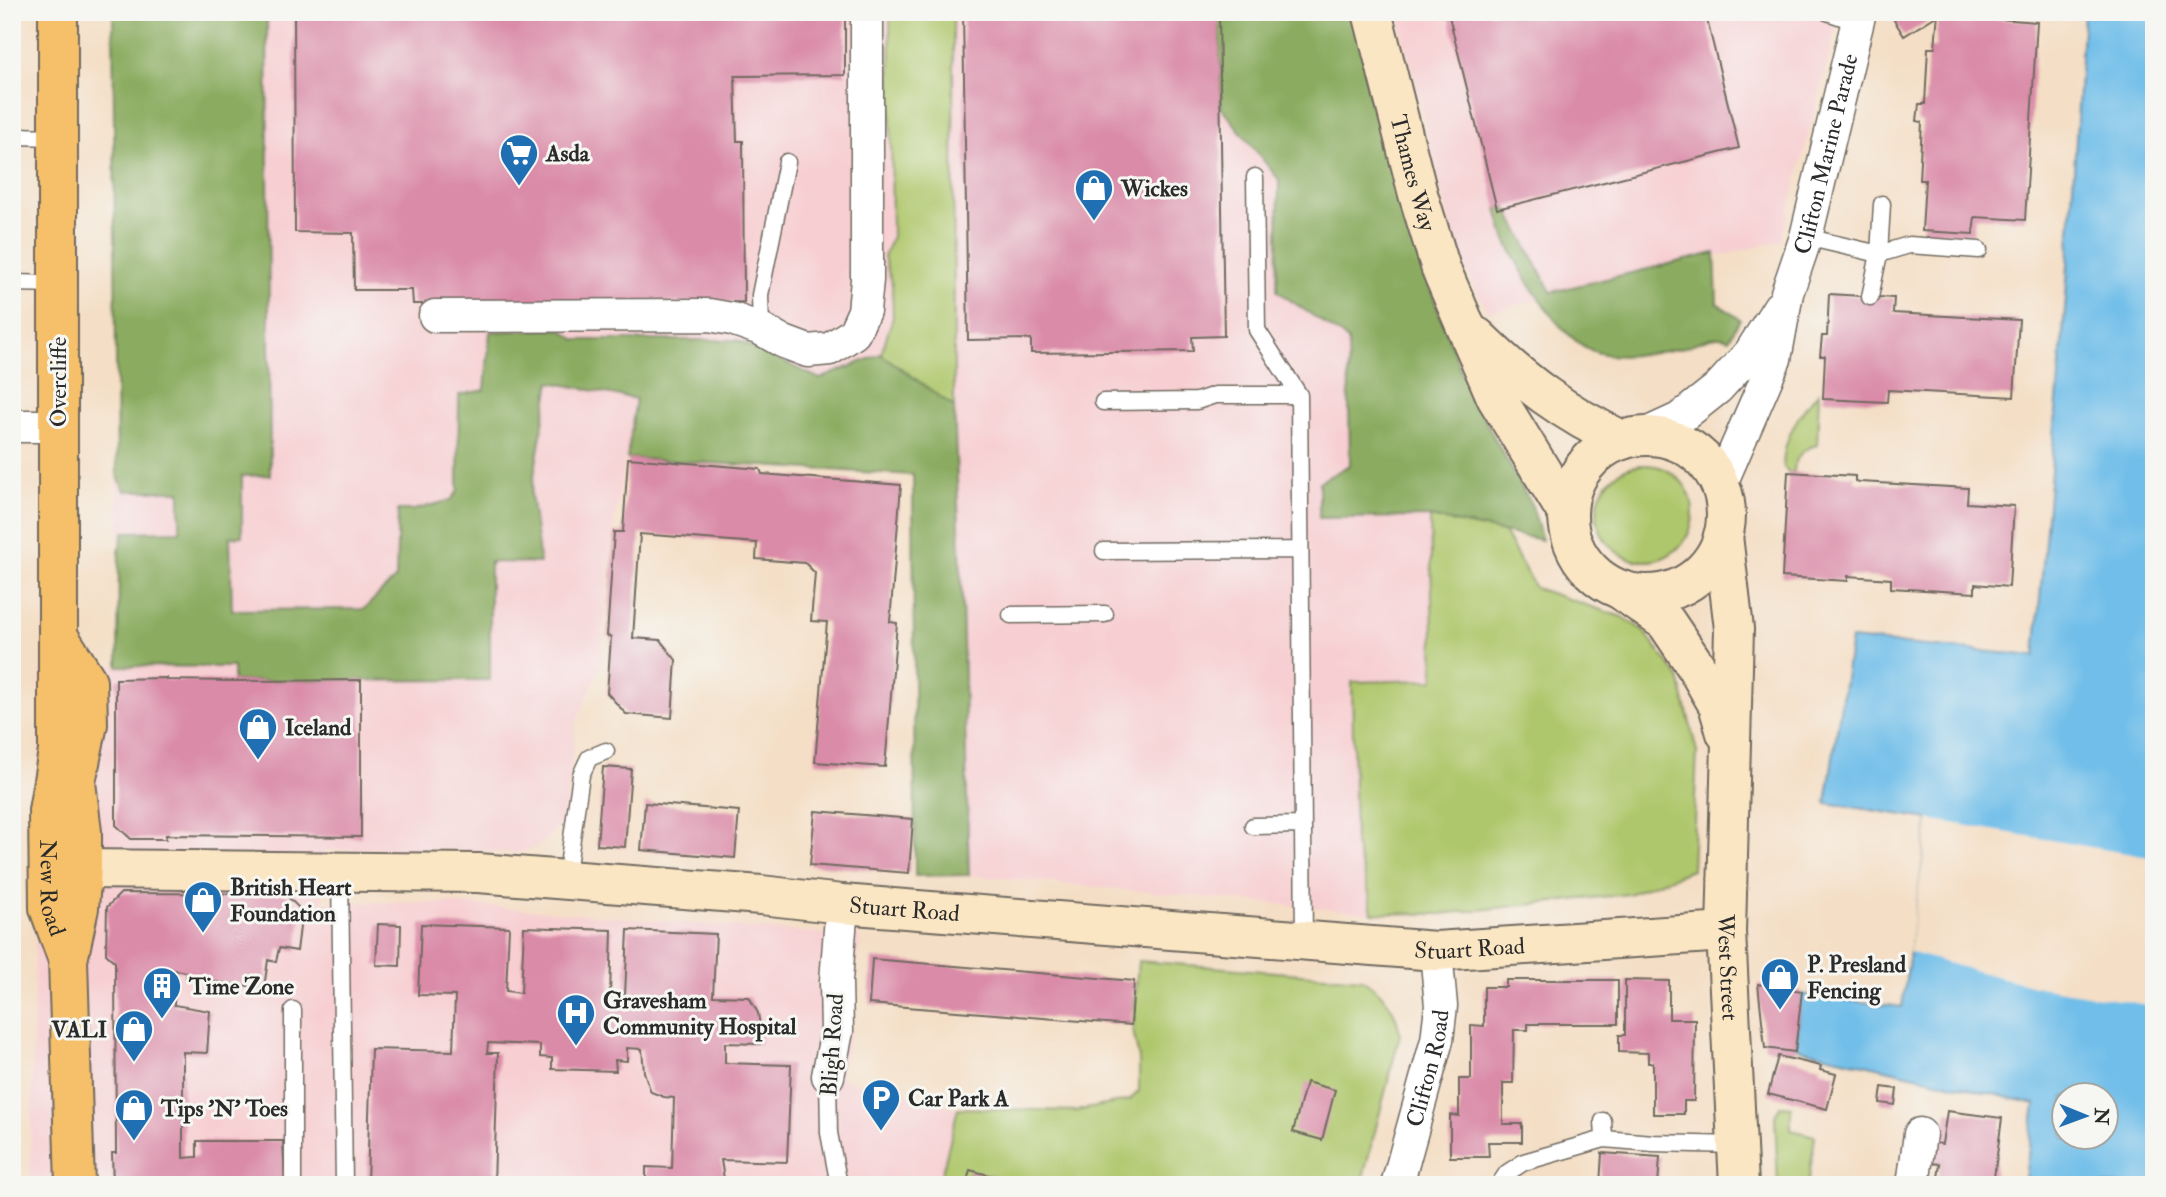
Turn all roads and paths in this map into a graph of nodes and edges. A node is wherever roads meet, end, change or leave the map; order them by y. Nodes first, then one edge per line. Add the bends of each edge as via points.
1 (58, 12) edge
2 (867, 12) edge
3 (1372, 12) edge
4 (1827, 12) edge
5 (1859, 17) edge
6 (12, 136) edge
7 (58, 137) junction
8 (787, 162) dead end
9 (1255, 177) dead end
10 (1882, 204) dead end
11 (1806, 237) junction
12 (1979, 250) dead end
13 (1879, 254) junction
14 (12, 283) edge
15 (58, 284) junction
16 (1787, 293) junction
17 (1870, 296) dead end
18 (435, 316) dead end
19 (1468, 328) junction
20 (761, 329) junction
21 (1299, 395) junction
22 (1103, 402) dead end
23 (12, 426) edge
24 (58, 426) junction
25 (1632, 438) junction
26 (1720, 486) junction
27 (1567, 513) junction
28 (1723, 536) junction
29 (1300, 550) junction
30 (1104, 551) dead end
31 (1621, 590) junction
32 (1105, 614) dead end
33 (1011, 615) dead end
34 (606, 751) dead end
35 (1732, 752) junction
36 (67, 766) junction
37 (1303, 824) junction
38 (1253, 826) dead end
39 (82, 869) junction
40 (340, 872) junction
41 (566, 880) junction
42 (842, 904) junction
43 (1726, 932) junction
44 (1304, 939) junction
45 (1436, 951) junction
46 (68, 960) junction
47 (293, 1010) dead end
48 (828, 1076) joint
49 (1603, 1121) dead end
50 (1920, 1133) dead end
51 (1604, 1139) junction
52 (1737, 1145) junction
53 (74, 1182) edge
54 (293, 1185) edge
55 (344, 1185) edge
56 (839, 1185) edge
57 (1397, 1185) edge
58 (1499, 1185) edge
59 (1739, 1185) edge
60 (1913, 1185) edge

1 - 7 main road, Overcliffe
2 - 20 street via 864,311 854,334 831,349 808,351
3 - 19 main road, Thames Way via 1418,194 1441,269
4 - 5 lane
5 - 11 street, Clifton Marine Parade
6 - 7 lane
7 - 15 main road, Overcliffe
8 - 20 lane via 760,295
9 - 21 lane via 1257,330
10 - 13 lane
11 - 13 lane
11 - 16 street, Clifton Marine Parade
12 - 13 lane via 1909,245
13 - 17 lane
14 - 15 lane
15 - 24 main road, Overcliffe
16 - 25 street, Clifton Marine Parade via 1750,354 1718,388 1679,419
16 - 26 street, Clifton Marine Parade via 1775,359
18 - 20 street via 709,315
19 - 25 main road, Thames Way via 1548,399 1588,425
19 - 27 main road, Thames Way via 1496,397
21 - 22 lane
21 - 29 lane
23 - 24 street
24 - 36 main road, Overcliffe via 58,637 87,681 88,724
25 - 26 main road via 1664,438 1688,448 1707,464
25 - 27 main road via 1603,450 1584,467 1572,489
26 - 28 main road via 1726,511
27 - 31 main road via 1571,538 1582,561 1599,579
28 - 31 main road via 1713,559 1684,584 1647,595
28 - 35 main road, West Street via 1734,629
29 - 30 lane
29 - 37 lane
31 - 35 main road, West Street via 1666,622 1718,705
32 - 33 lane
34 - 41 lane via 589,758 581,775
35 - 43 main road, West Street
36 - 39 main road via 82,832
36 - 46 main road, New Road via 48,811 49,908
37 - 38 lane
37 - 44 lane
39 - 40 main road, Stuart Road
39 - 46 main road, New Road
40 - 41 main road, Stuart Road via 478,873
40 - 55 lane
41 - 42 main road, Stuart Road
42 - 44 main road, Stuart Road
42 - 48 street, Bligh Road via 836,981 838,1031
43 - 45 main road, Stuart Road
43 - 52 main road, West Street
44 - 45 main road, Stuart Road
45 - 57 street, Clifton Road via 1441,1006 1437,1040
46 - 53 main road, New Road
47 - 54 lane
48 - 56 lane, Bligh Road via 829,1133
49 - 51 lane
50 - 60 street
51 - 52 lane
51 - 58 lane via 1524,1162
52 - 59 main road, West Street

